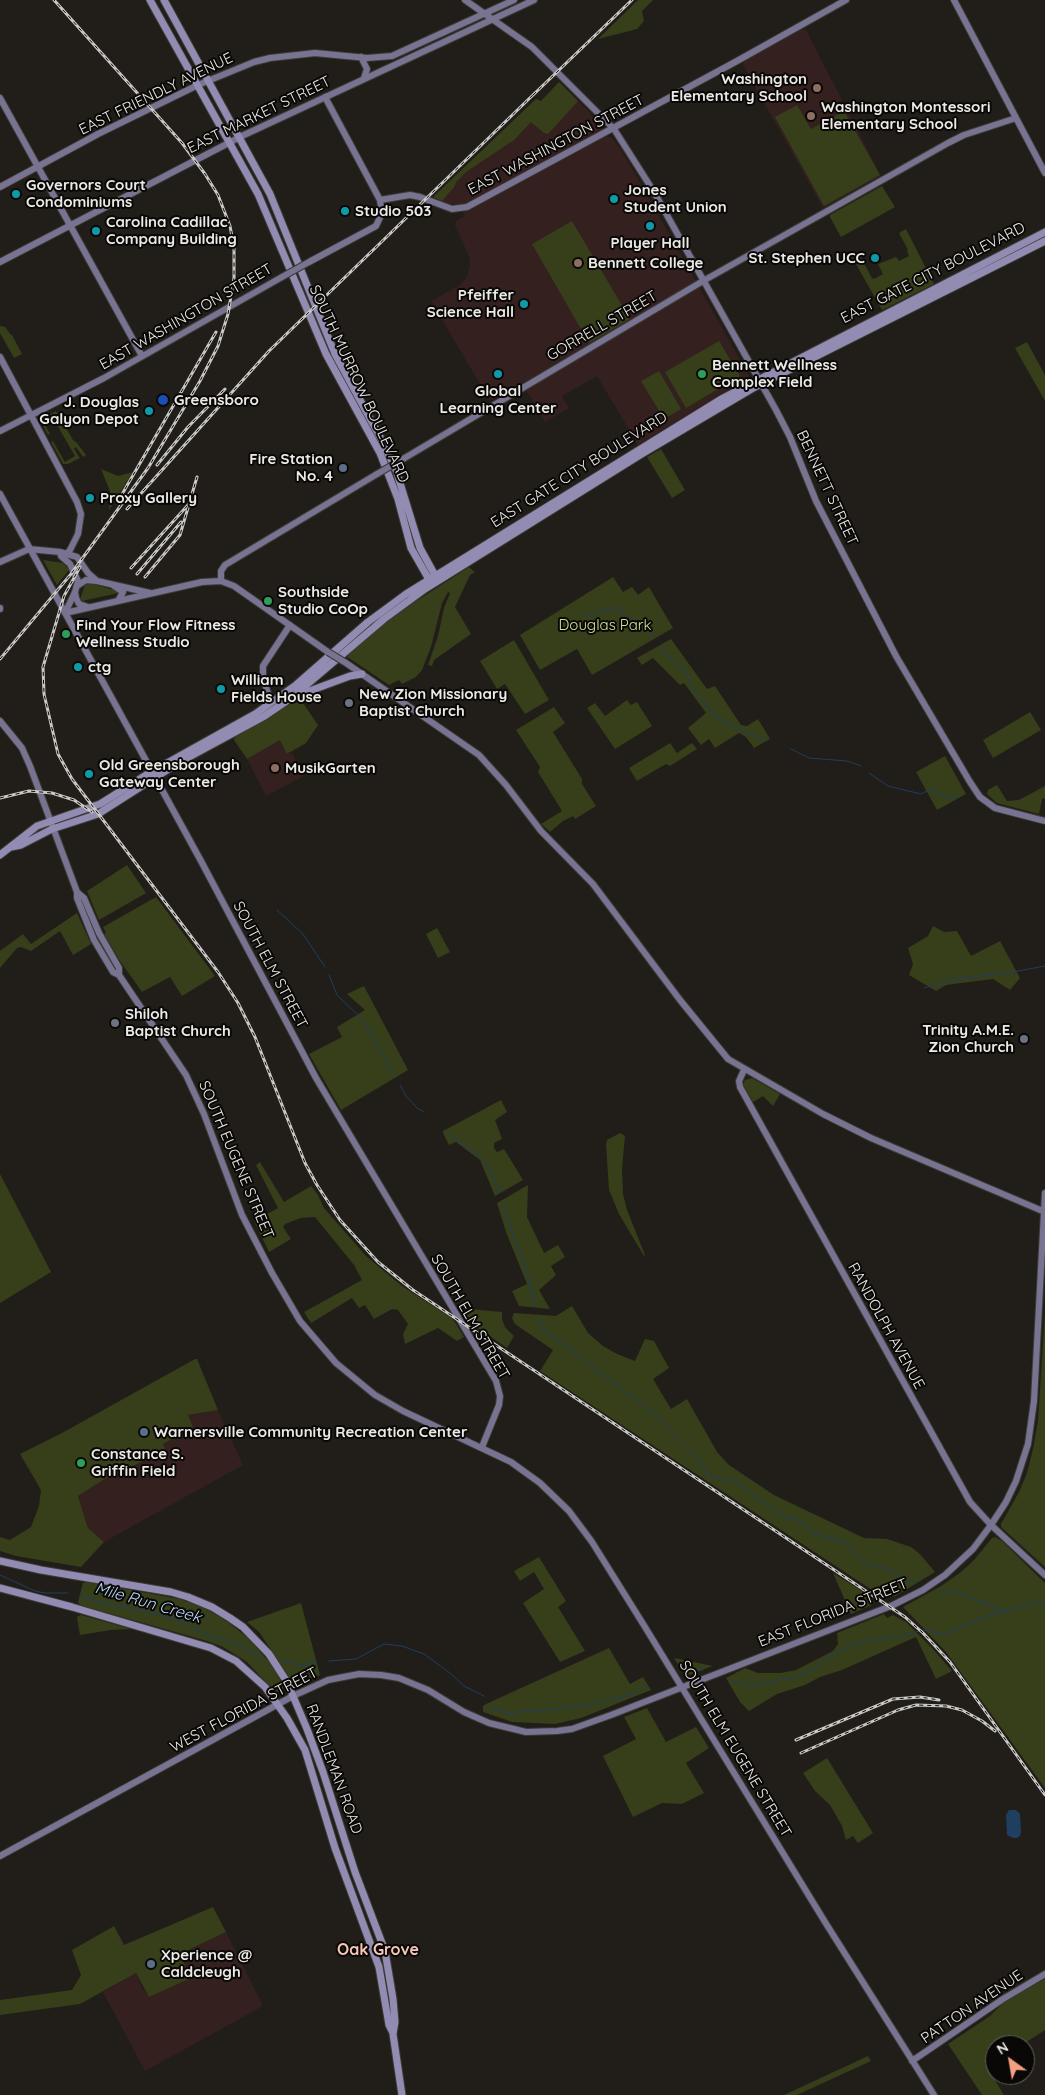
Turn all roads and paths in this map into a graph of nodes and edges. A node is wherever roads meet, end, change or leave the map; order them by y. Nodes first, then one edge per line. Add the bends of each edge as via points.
1 (150, 0) edge
2 (164, 0) edge
3 (465, 0) edge
4 (514, 0) edge
5 (534, 0) edge
6 (846, 0) edge
7 (954, 0) edge
8 (484, 14) junction
9 (493, 19) junction
10 (402, 52) junction
11 (361, 57) junction
12 (396, 64) junction
13 (364, 78) junction
14 (207, 80) junction
15 (198, 85) junction
16 (325, 97) junction
17 (0, 98) edge
18 (1016, 118) junction
19 (614, 128) junction
20 (239, 137) junction
21 (230, 142) junction
22 (36, 166) junction
23 (1045, 173) edge
24 (0, 187) edge
25 (380, 200) junction
26 (69, 226) junction
27 (1045, 232) edge
28 (1045, 241) edge
29 (0, 262) edge
30 (703, 281) junction
31 (0, 356) edge
32 (142, 356) junction
33 (760, 381) junction
34 (32, 415) junction
35 (0, 431) edge
36 (0, 494) edge
37 (30, 550) junction
38 (66, 556) junction
39 (0, 564) edge
40 (433, 580) junction
41 (97, 581) junction
42 (221, 581) junction
43 (113, 585) junction
44 (76, 589) junction
45 (152, 594) junction
46 (118, 601) junction
47 (89, 607) junction
48 (65, 613) junction
49 (290, 625) junction
50 (362, 674) junction
51 (266, 685) junction
52 (284, 694) junction
53 (291, 698) junction
54 (267, 706) junction
55 (0, 721) edge
56 (153, 774) junction
57 (49, 820) junction
58 (1045, 822) edge
59 (52, 829) junction
60 (11, 847) junction
61 (0, 855) edge
62 (744, 1070) junction
63 (1045, 1193) edge
64 (1044, 1212) edge
65 (482, 1447) junction
66 (991, 1525) junction
67 (0, 1561) edge
68 (1045, 1575) edge
69 (0, 1588) edge
70 (682, 1687) junction
71 (293, 1696) junction
72 (277, 1706) junction
73 (0, 1856) edge
74 (1045, 1974) edge
75 (393, 2034) junction
76 (912, 2061) junction
77 (402, 2095) edge
78 (934, 2095) edge

1 - 15 main road, SOUTH MURROW BOULEVARD
2 - 14 main road, SOUTH MURROW BOULEVARD
3 - 8 main road, BENNETT STREET
4 - 8 main road
5 - 9 main road, EAST MARKET STREET
6 - 19 main road, EAST WASHINGTON STREET
7 - 18 main road
8 - 9 main road, BENNETT STREET
8 - 10 main road
9 - 12 main road, EAST MARKET STREET
9 - 19 main road, BENNETT STREET via 532,47
10 - 11 main road via 382,58
10 - 12 main road
11 - 13 main road via 367,69
11 - 14 main road, EAST FRIENDLY AVENUE via 316,53 270,58
12 - 13 main road, EAST MARKET STREET
13 - 16 main road, EAST MARKET STREET
14 - 15 main road, EAST FRIENDLY AVENUE
14 - 20 main road, SOUTH MURROW BOULEVARD
15 - 21 main road, SOUTH MURROW BOULEVARD
15 - 22 main road, EAST FRIENDLY AVENUE
16 - 20 main road, EAST MARKET STREET
16 - 25 main road
17 - 22 main road
18 - 23 main road
18 - 30 main road, GORRELL STREET via 964,135
19 - 25 main road, EAST WASHINGTON STREET via 459,209 410,195
19 - 30 main road, BENNETT STREET
20 - 21 main road, EAST MARKET STREET
20 - 40 main road, SOUTH MURROW BOULEVARD via 277,210 334,354 390,458
21 - 26 main road, EAST MARKET STREET
21 - 40 main road, SOUTH MURROW BOULEVARD via 271,221 326,354 380,452 398,499 411,548
22 - 24 main road, EAST FRIENDLY AVENUE
22 - 26 main road
25 - 32 main road, EAST WASHINGTON STREET, bridge via 382,213 376,226
26 - 29 main road, EAST MARKET STREET
26 - 32 main road
27 - 33 main road, EAST GATE CITY BOULEVARD
28 - 33 main road, EAST GATE CITY BOULEVARD
30 - 33 main road, BENNETT STREET
30 - 42 main road, GORRELL STREET, bridge via 225,565 220,571
31 - 34 main road
32 - 34 main road, EAST WASHINGTON STREET
33 - 40 main road, EAST GATE CITY BOULEVARD
33 - 58 main road, BENNETT STREET via 790,437 816,501 899,662 976,793 1001,810
34 - 35 main road, EAST WASHINGTON STREET
34 - 38 main road via 81,514 78,534
36 - 37 main road, SOUTH ELM STREET
37 - 38 main road
37 - 39 main road
37 - 48 main road, SOUTH ELM STREET
38 - 41 main road via 76,557
38 - 44 main road via 76,573
40 - 52 main road, EAST GATE CITY BOULEVARD via 368,622
40 - 53 main road, EAST GATE CITY BOULEVARD
41 - 43 main road
41 - 44 main road via 86,580
42 - 45 main road via 202,582
42 - 49 main road via 234,586
43 - 45 main road
43 - 46 main road via 122,591
44 - 47 main road via 79,604
44 - 48 main road
45 - 46 main road
46 - 47 main road
47 - 48 main road
48 - 56 main road, SOUTH ELM STREET
49 - 50 main road, bridge
49 - 51 main road via 263,666
50 - 53 main road
50 - 62 main road via 484,760 542,831 602,895 716,1045
51 - 52 main road
51 - 54 main road
52 - 54 main road, EAST GATE CITY BOULEVARD
53 - 56 main road, EAST GATE CITY BOULEVARD via 251,724
54 - 56 main road, EAST GATE CITY BOULEVARD
55 - 57 main road, SOUTH EUGENE STREET via 26,757
56 - 57 main road via 100,804
56 - 59 main road via 98,814
56 - 65 main road, SOUTH ELM STREET via 335,1112 496,1381 499,1405
57 - 59 main road, SOUTH EUGENE STREET
57 - 60 main road via 29,830
59 - 60 main road via 22,845
59 - 65 main road, SOUTH EUGENE STREET via 94,940 186,1075 252,1234 289,1303 313,1338 336,1363 375,1395
60 - 61 main road
62 - 64 main road via 871,1138
62 - 66 main road, RANDOLPH AVENUE via 740,1087 970,1502
63 - 64 main road, EAST FLORIDA STREET
64 - 66 main road, EAST FLORIDA STREET via 1036,1378 1028,1444 1016,1481
65 - 70 main road, SOUTH ELM EUGENE STREET via 531,1475 569,1511 592,1542
66 - 68 main road, RANDOLPH AVENUE
66 - 70 main road, EAST FLORIDA STREET via 973,1549 945,1574 907,1598
67 - 71 main road, RANDLEMAN ROAD via 171,1592 212,1607 242,1627 264,1649
69 - 72 main road, RANDLEMAN ROAD via 211,1648 250,1672
70 - 71 main road, WEST FLORIDA STREET via 572,1729 545,1732 526,1732 489,1724 413,1682 381,1675 336,1678
70 - 76 main road, SOUTH ELM EUGENE STREET
71 - 72 main road, WEST FLORIDA STREET
71 - 75 main road, RANDLEMAN ROAD via 308,1729 385,1951 395,2022
72 - 73 main road, WEST FLORIDA STREET
72 - 75 main road, RANDLEMAN ROAD via 305,1750 335,1848 379,1967
74 - 76 main road, PATTON AVENUE
75 - 77 main road, RANDLEMAN ROAD
76 - 78 main road, SOUTH ELM EUGENE STREET

